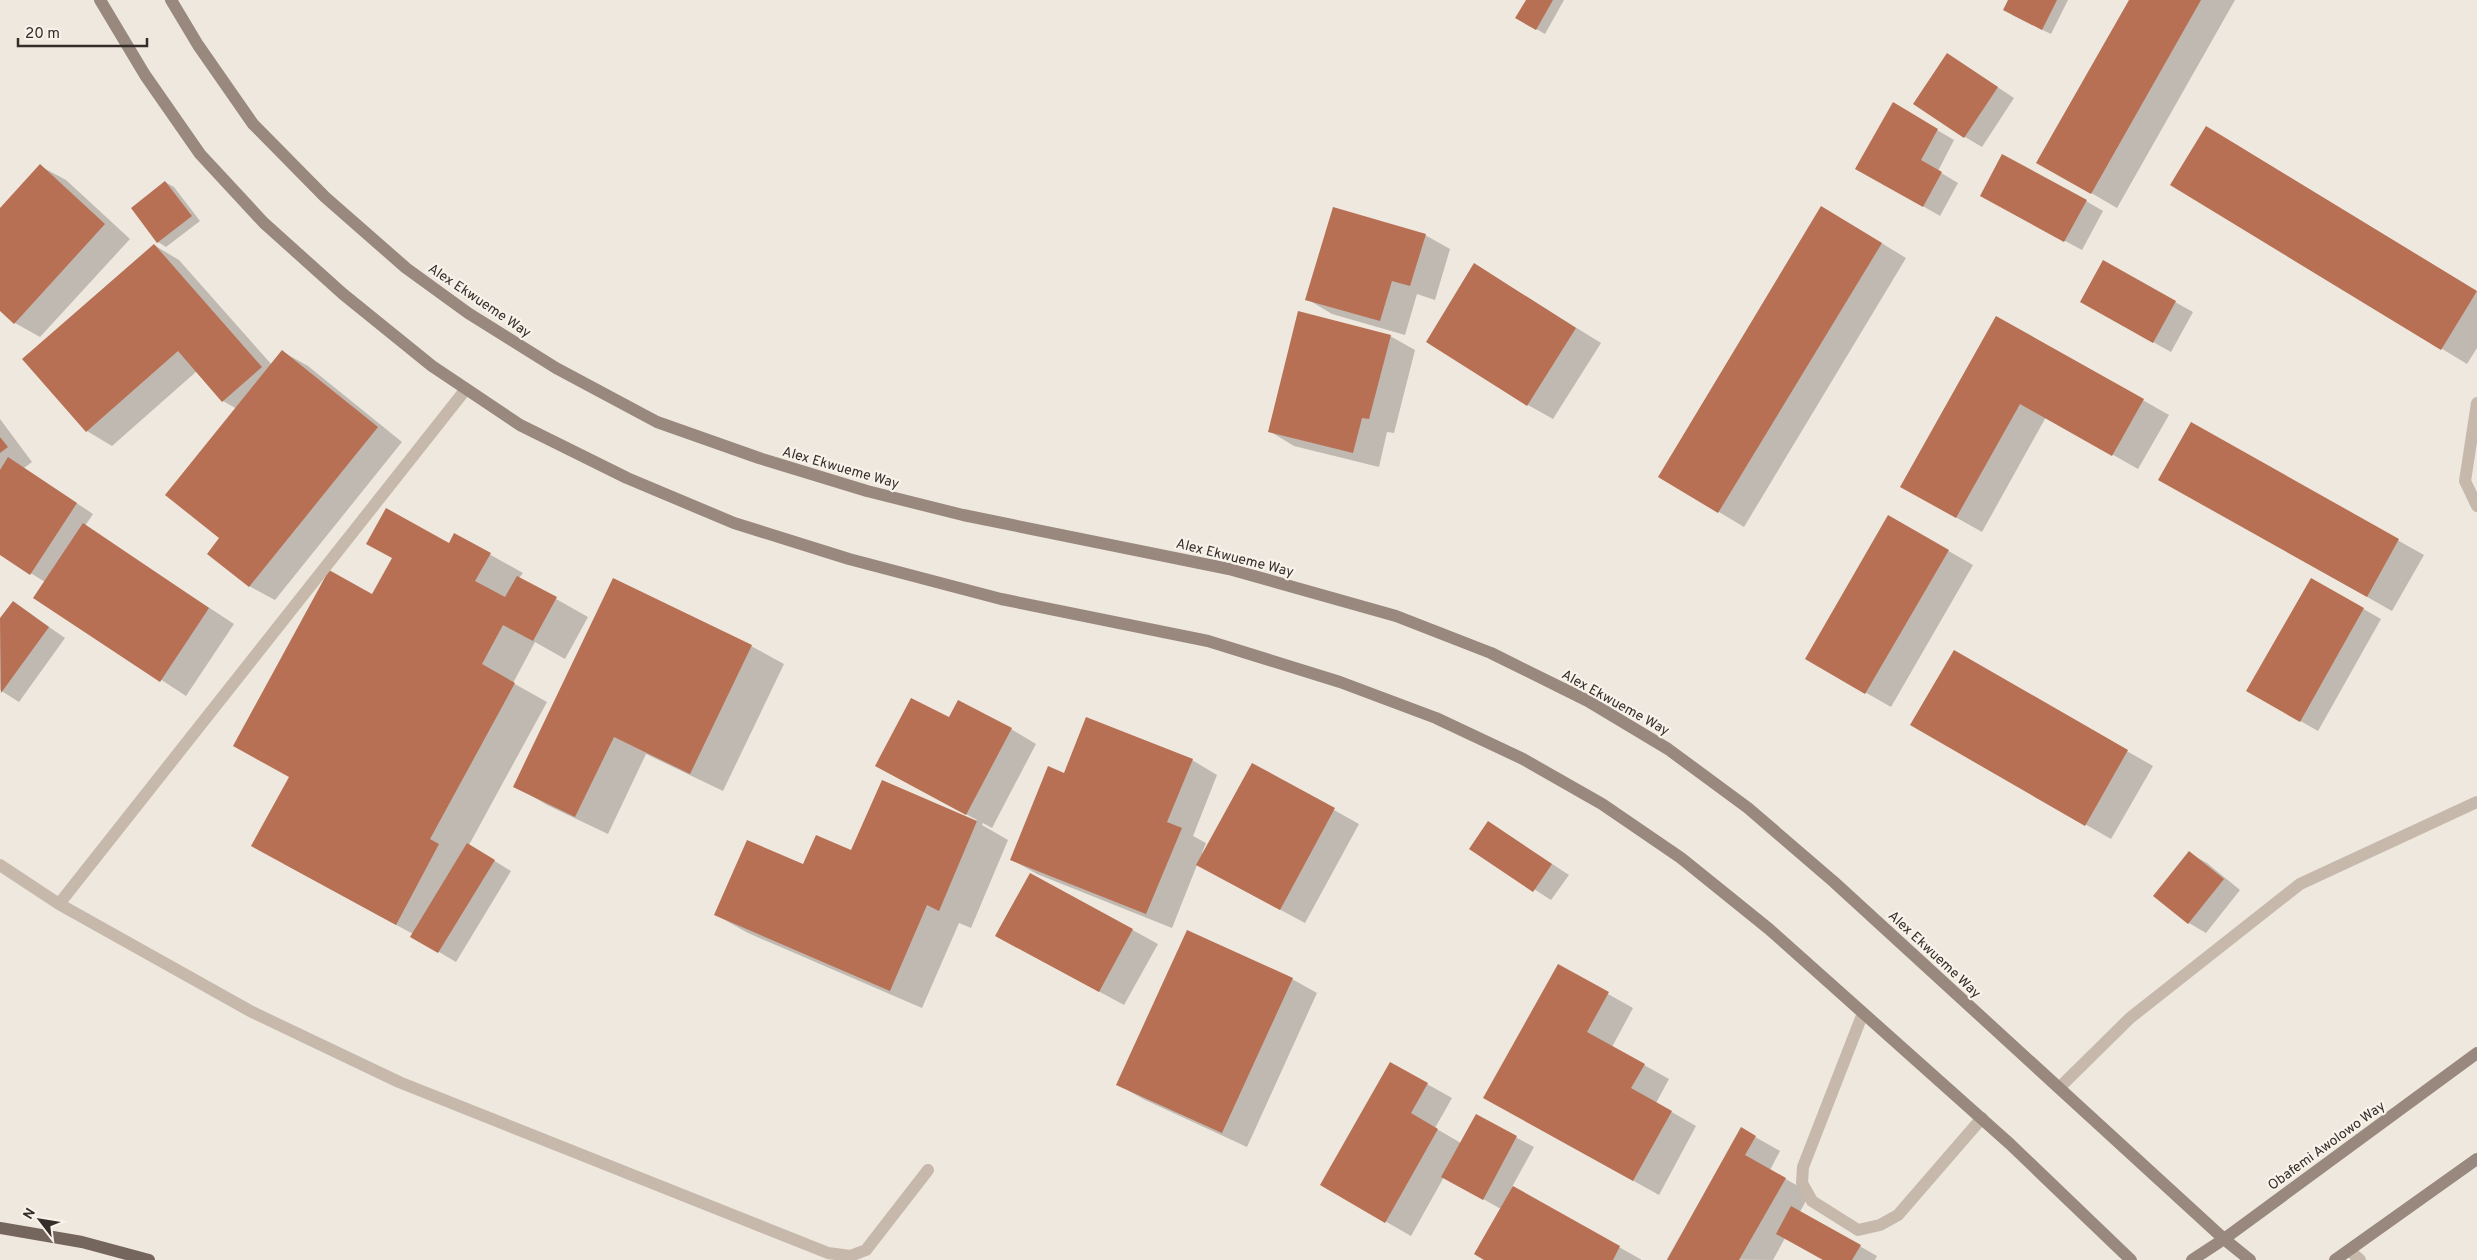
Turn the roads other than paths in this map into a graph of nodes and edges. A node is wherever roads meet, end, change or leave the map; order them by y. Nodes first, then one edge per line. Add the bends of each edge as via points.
1 (100, 0) edge
2 (172, 0) edge
3 (466, 389) junction
4 (2477, 403) edge
5 (2477, 506) edge
6 (2477, 802) edge
7 (0, 865) edge
8 (59, 904) junction
9 (1863, 1013) junction
10 (2477, 1053) edge
11 (2059, 1088) junction
12 (1982, 1118) junction
13 (2477, 1159) edge
14 (928, 1170) dead end
15 (0, 1228) edge
16 (2224, 1239) junction
17 (2350, 1251) junction
18 (150, 1260) edge
19 (2131, 1260) edge
20 (2192, 1260) edge
21 (2250, 1260) edge
22 (2335, 1260) edge
23 (2360, 1260) edge

1 - 3 street via 145,75 200,154 264,223 343,294 432,366
2 - 11 street, Alex Ekwueme Way via 198,45 253,124 325,197 406,268 468,313 556,368 657,422 759,458 867,491 963,515 1229,569 1396,616 1491,654 1620,720 1668,749 1748,808 1834,882
3 - 8 lane
3 - 9 street via 520,425 627,478 734,522 849,559 1001,599 1208,641 1340,682 1436,718 1523,760 1602,804 1681,858 1769,929
4 - 5 lane via 2466,481
6 - 11 lane via 2300,884 2130,1018
7 - 8 lane
8 - 14 lane via 252,1012 399,1082 828,1253 850,1256 866,1250
9 - 12 street
9 - 12 lane via 1803,1167 1802,1183 1812,1201 1858,1230 1880,1224 1898,1214
10 - 16 street, Obafemi Awolowo Way
11 - 16 street, Alex Ekwueme Way
12 - 19 street
13 - 17 street
15 - 18 main road via 82,1242
16 - 20 street, Obafemi Awolowo Way
16 - 21 street, Alex Ekwueme Way
17 - 22 street
17 - 23 lane

